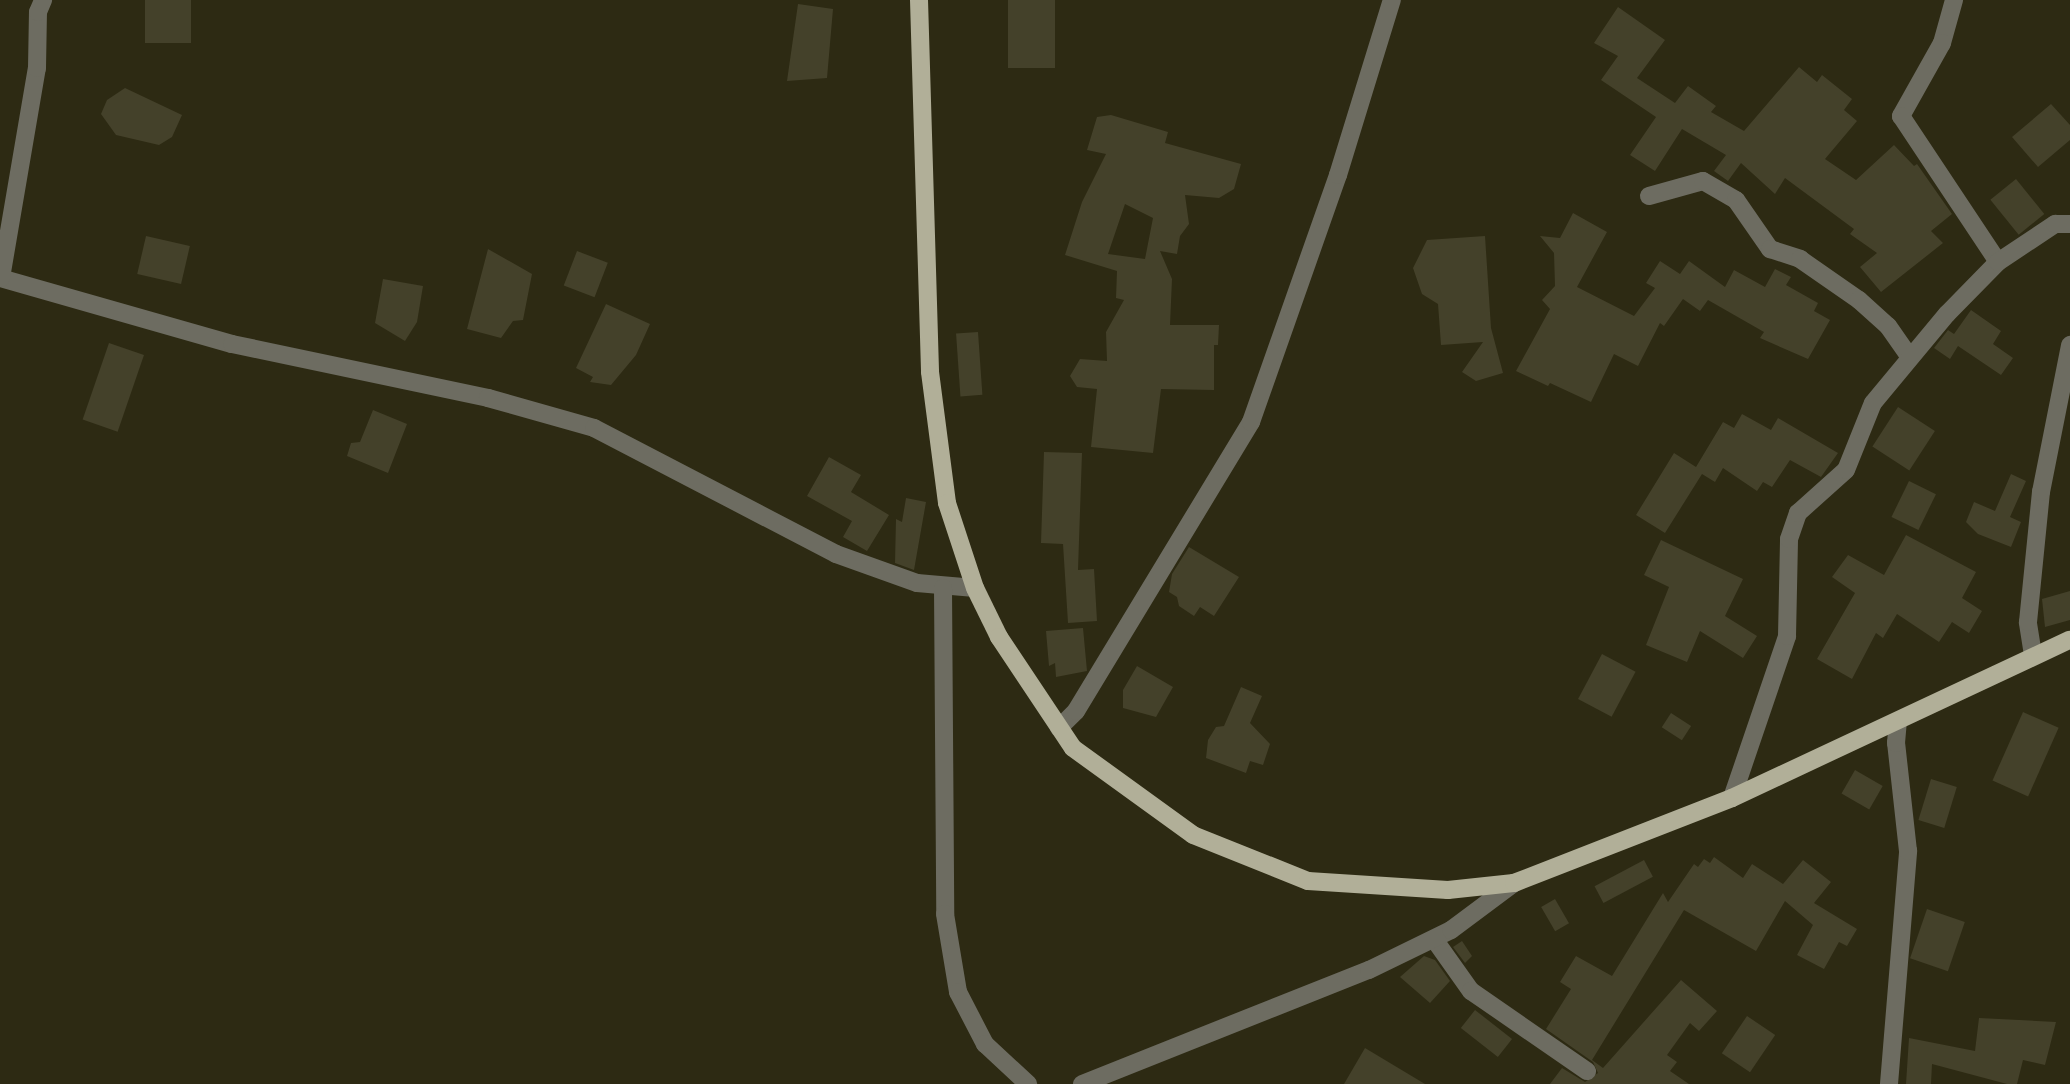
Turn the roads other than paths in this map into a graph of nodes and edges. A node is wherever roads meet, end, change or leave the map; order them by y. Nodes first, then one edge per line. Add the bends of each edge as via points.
1 (43, 0) edge
2 (919, 0) edge
3 (1392, 0) edge
4 (1954, 0) edge
5 (1649, 196) dead end
6 (2070, 224) edge
7 (1998, 262) junction
8 (0, 278) edge
9 (2070, 345) edge
10 (1909, 356) junction
11 (975, 588) junction
12 (943, 589) junction
13 (2070, 639) edge
14 (2033, 655) junction
15 (1898, 722) junction
16 (1059, 729) junction
17 (1732, 798) junction
18 (1514, 883) junction
19 (1434, 939) junction
20 (1587, 1071) dead end
21 (1028, 1084) edge
22 (1082, 1084) edge
23 (1889, 1084) edge

1 - 8 street via 38,12 37,68
2 - 11 main road via 930,372 947,503
3 - 16 street via 1338,175 1251,422 1076,711
4 - 7 street via 1942,43 1901,116
5 - 10 street via 1703,181 1736,200 1770,249 1800,259 1859,300 1888,326
6 - 7 street via 2055,224
7 - 10 street
8 - 12 street via 232,344 488,398 594,428 836,554 886,575
9 - 14 street via 2041,492 2028,622
10 - 17 street via 1873,402 1846,470 1798,513 1789,539 1787,636
11 - 12 street
11 - 16 main road via 999,637
12 - 21 street via 945,914 953,966 968,1017 985,1044
13 - 14 main road
14 - 15 main road
15 - 17 main road
15 - 23 street via 1896,743 1908,850
16 - 18 main road via 1073,748 1142,802 1193,835 1272,869 1308,881 1376,888 1448,890
17 - 18 main road
18 - 19 street
19 - 20 street via 1471,991
19 - 22 street via 1369,970

